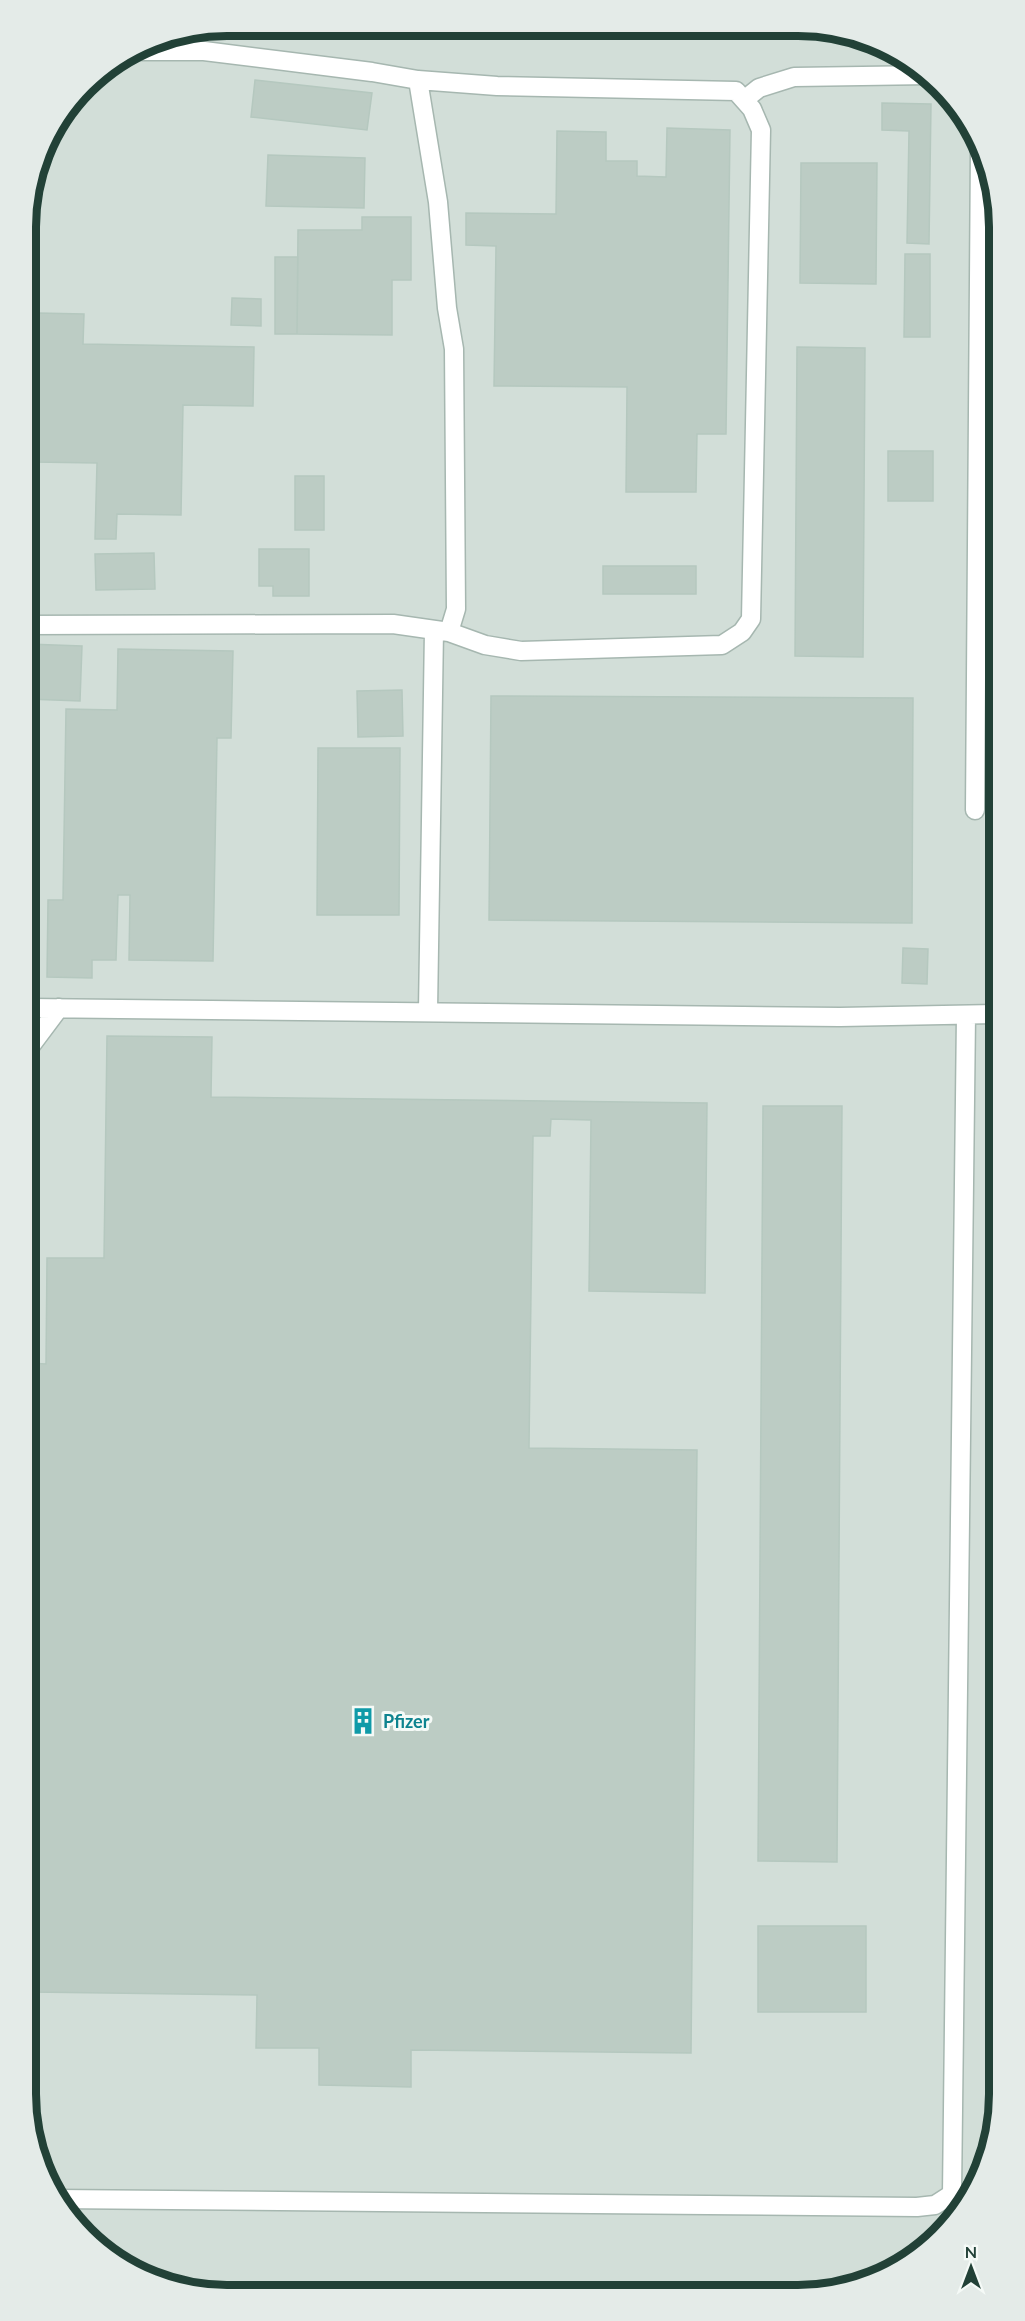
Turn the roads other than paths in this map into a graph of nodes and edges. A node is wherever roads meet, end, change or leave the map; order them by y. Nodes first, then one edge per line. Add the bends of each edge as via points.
1 (154, 51) edge
2 (914, 75) edge
3 (418, 80) junction
4 (744, 100) junction
5 (980, 169) edge
6 (36, 625) edge
7 (442, 631) junction
8 (975, 810) dead end
9 (36, 1008) edge
10 (59, 1008) junction
11 (428, 1011) junction
12 (989, 1014) edge
13 (966, 1015) junction
14 (36, 1039) edge
15 (68, 2199) edge

1 - 3 lane via 204,51
2 - 4 lane via 794,77 759,88
3 - 4 lane via 497,87 736,91
3 - 7 lane via 438,202 454,349 456,609
4 - 7 lane via 761,130 751,619 742,632 722,645 694,647 521,651 485,645
5 - 8 lane
6 - 7 lane via 393,624
7 - 11 lane
9 - 10 lane
10 - 11 lane
10 - 14 lane
11 - 13 lane
12 - 13 lane
13 - 15 lane via 952,2194 935,2205 916,2207

